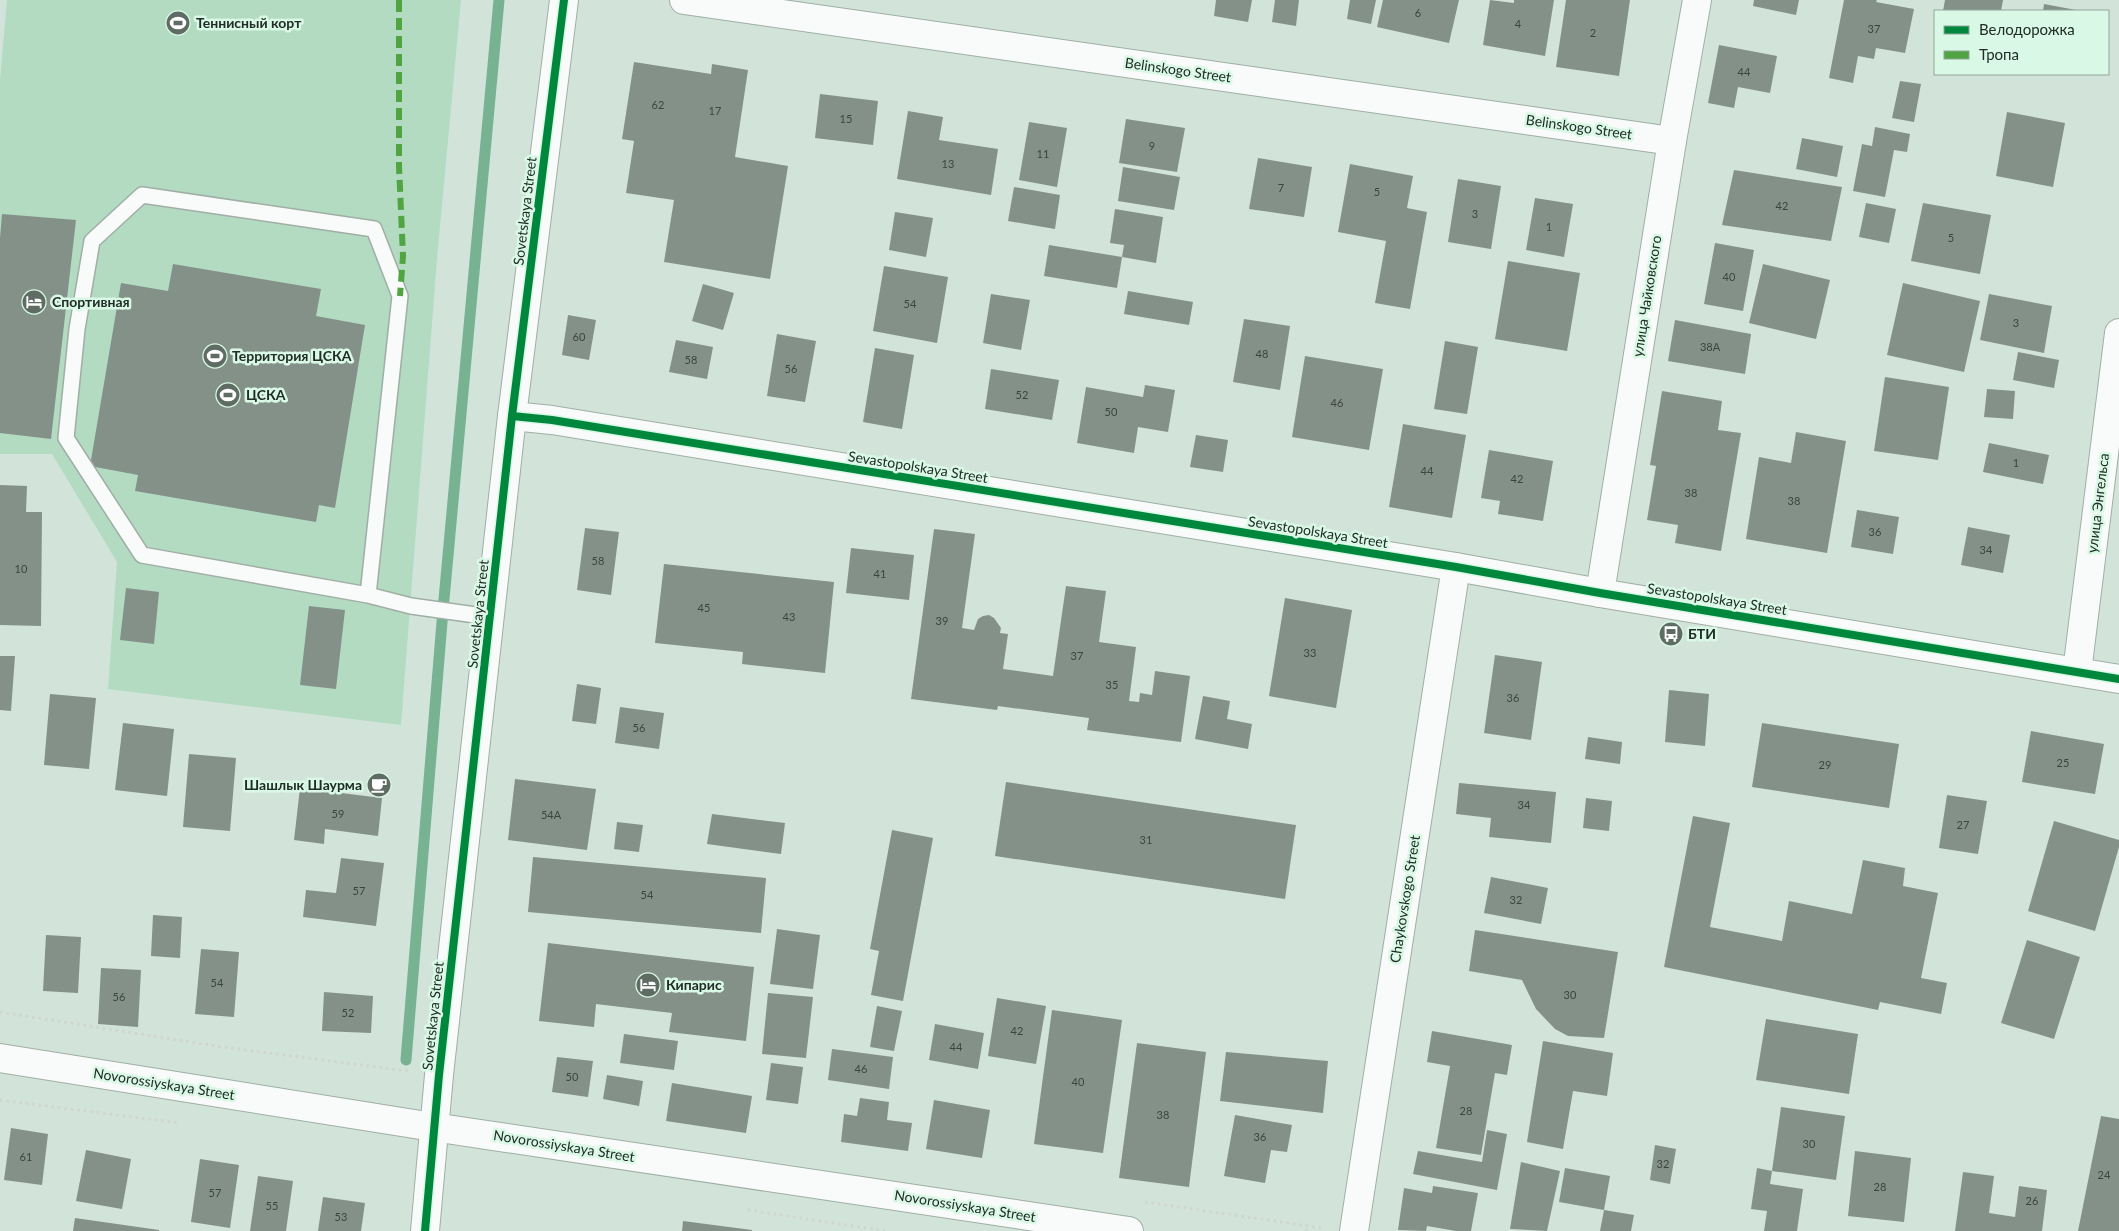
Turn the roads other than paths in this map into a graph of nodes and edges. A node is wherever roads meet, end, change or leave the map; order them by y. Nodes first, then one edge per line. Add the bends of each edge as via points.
1 (564, 0) edge
2 (684, 0) edge
3 (1697, 0) edge
4 (1672, 141) junction
5 (2119, 333) edge
6 (512, 416) junction
7 (1456, 566) junction
8 (1600, 593) junction
9 (368, 595) junction
10 (490, 617) junction
11 (2076, 672) junction
12 (2119, 679) edge
13 (0, 1058) edge
14 (433, 1126) junction
15 (425, 1231) edge
16 (1129, 1231) edge
17 (1354, 1231) edge

1 - 6 street, Sovetskaya Street
2 - 4 street, Belinskogo Street
3 - 4 street, улица Чайковского
4 - 8 street, улица Чайковского
5 - 11 street, улица Энгельса
6 - 7 street, Sevastopolskaya Street
6 - 10 street, Sovetskaya Street
7 - 8 street, Sevastopolskaya Street
7 - 17 street, Chaykovskogo Street
8 - 11 street, Sevastopolskaya Street
9 - 9 lane via 142,555 66,438 77,329 92,241 142,196 374,229 400,296
9 - 10 lane via 411,606
10 - 14 street, Sovetskaya Street
11 - 12 street, Sevastopolskaya Street
13 - 14 street, Novorossiyskaya Street
14 - 15 street, Sovetskaya Street
14 - 16 street, Novorossiyskaya Street

